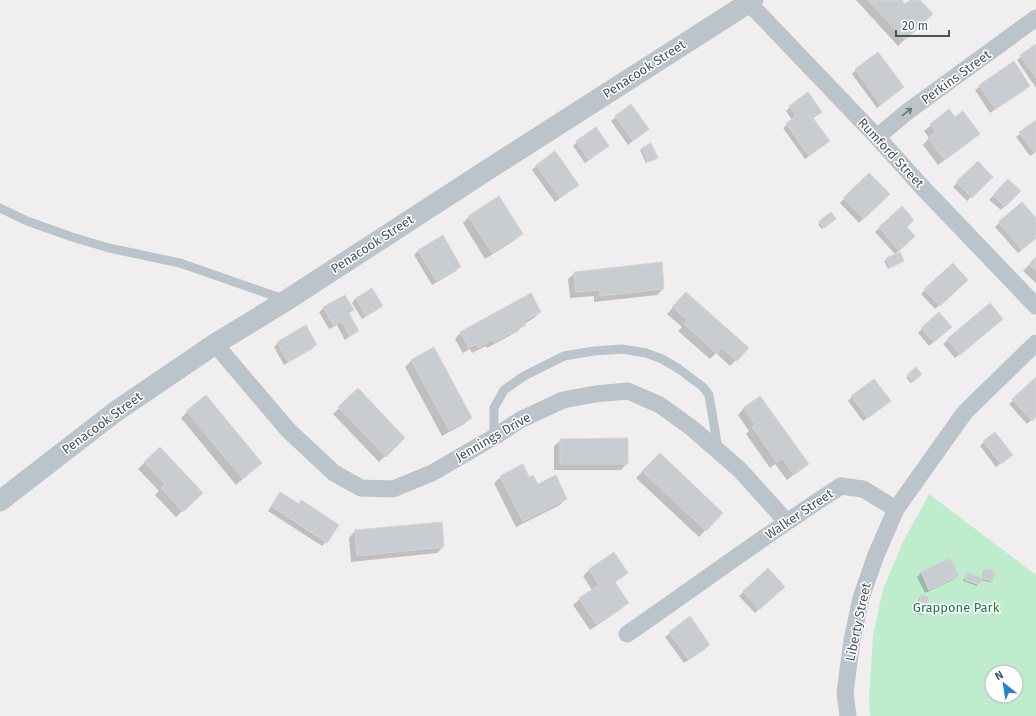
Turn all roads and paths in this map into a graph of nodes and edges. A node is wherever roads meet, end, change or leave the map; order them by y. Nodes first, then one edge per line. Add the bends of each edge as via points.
1 (749, 1) edge
2 (1036, 18) edge
3 (878, 137) junction
4 (0, 208) edge
5 (287, 300) junction
6 (1036, 306) edge
7 (1036, 343) edge
8 (215, 344) junction
9 (494, 437) junction
10 (718, 450) junction
11 (0, 501) edge
12 (896, 509) junction
13 (786, 521) junction
14 (627, 634) dead end
15 (848, 716) edge

1 - 3 street, Rumford Street
1 - 5 street, Penacook Street
3 -> 2 street, Perkins Street via 907,112
3 - 6 street, Rumford Street
4 - 5 lane via 72,237 180,263
5 - 8 street, Penacook Street
7 - 12 street via 965,412
8 - 9 street, Jennings Drive via 288,430 334,473 361,488 394,488 432,473
8 - 11 street, Penacook Street via 115,412
9 - 10 street, Jennings Drive via 520,420 563,400 628,391 660,404
9 - 10 lane via 494,408 504,390 524,376 564,356 622,349 662,359 703,387 710,402
10 - 13 street, Jennings Drive via 740,470
12 - 13 street, Walker Street via 863,489 841,486
12 - 15 street, Liberty Street via 861,598 845,693
13 - 14 street, Walker Street

